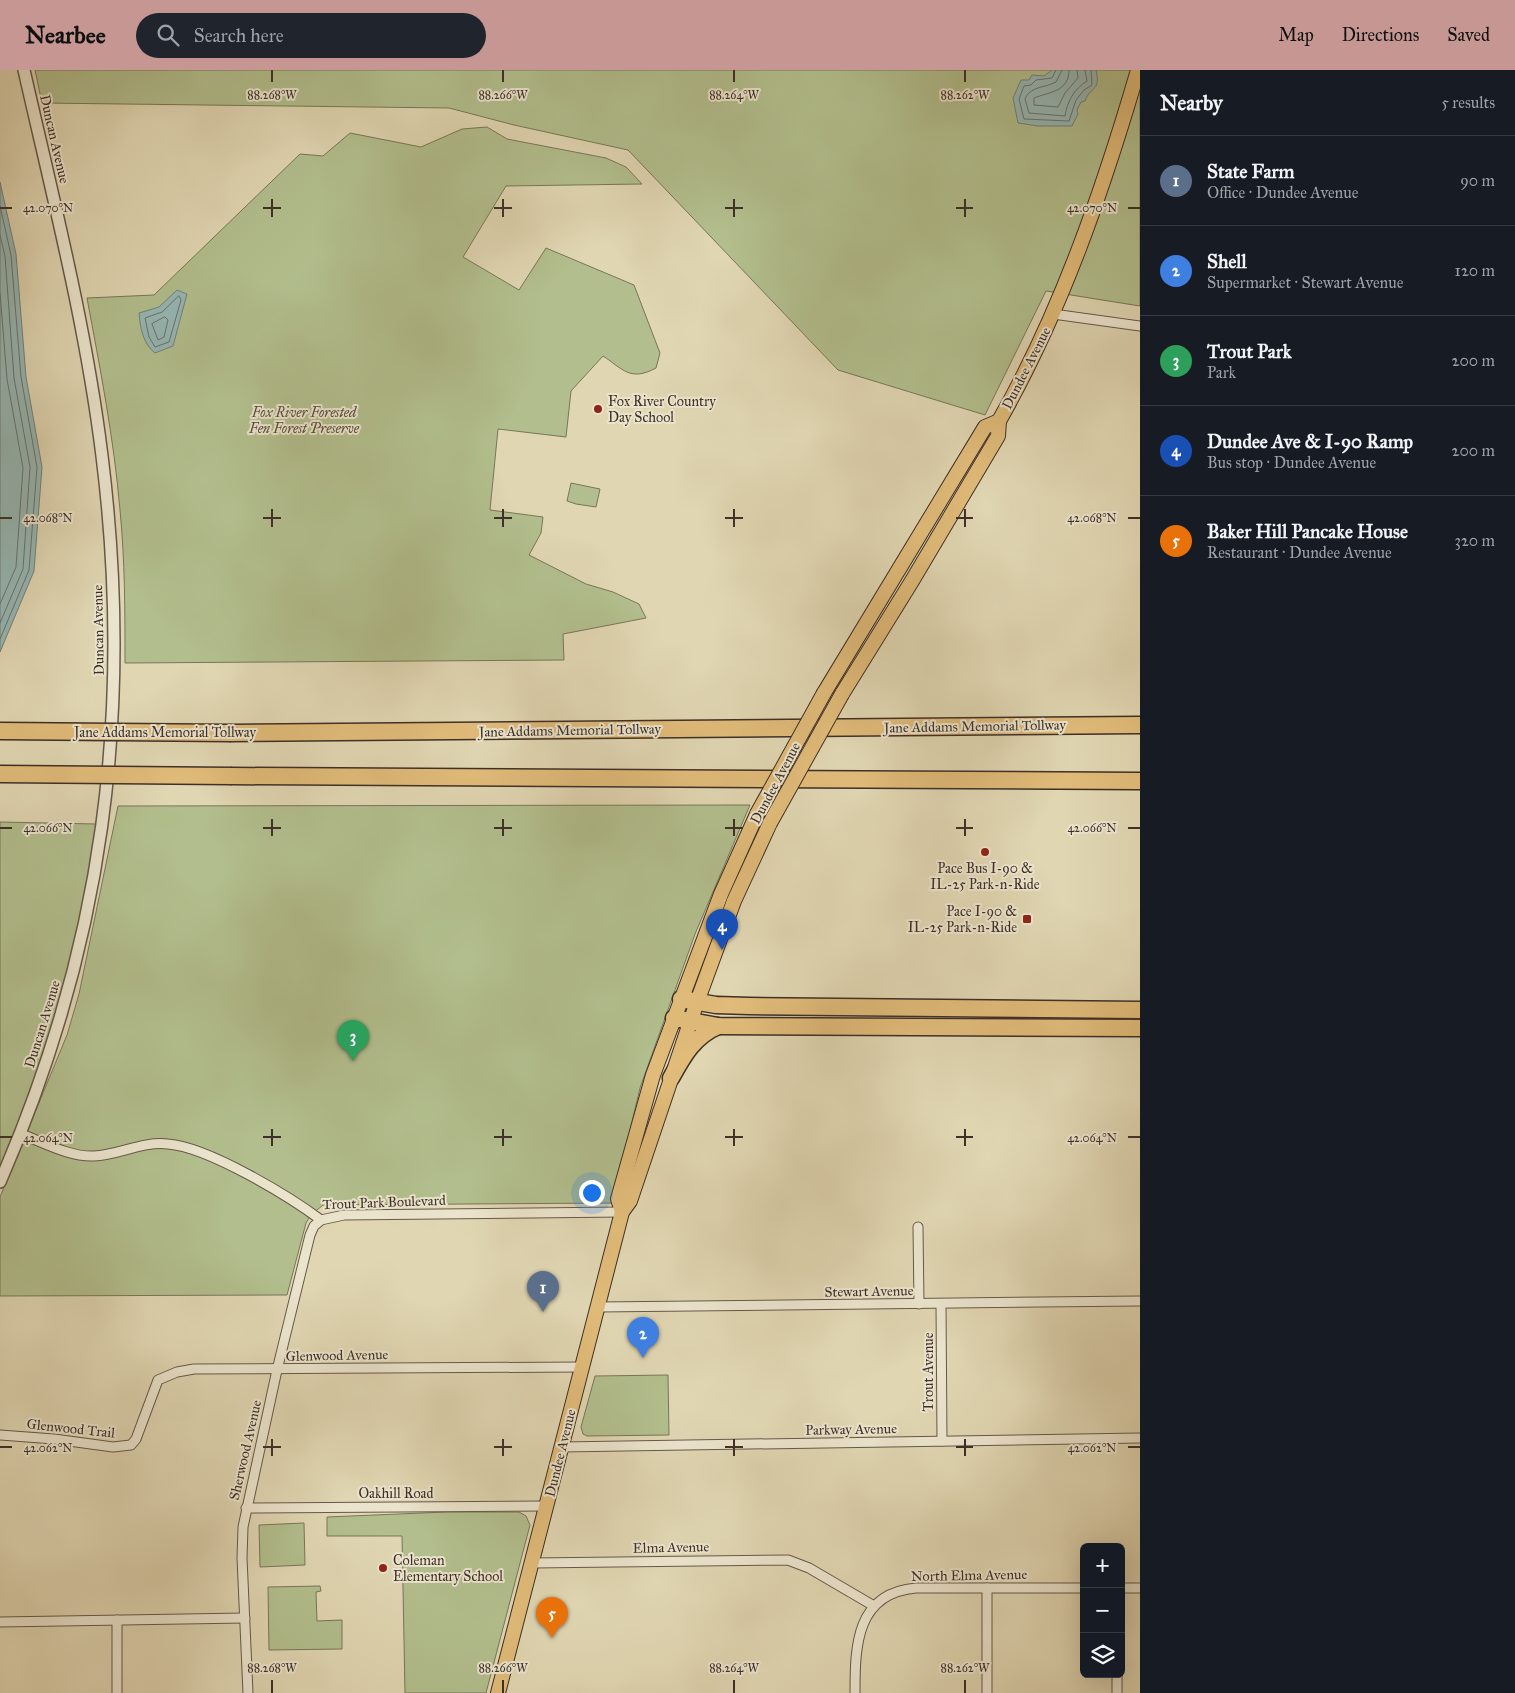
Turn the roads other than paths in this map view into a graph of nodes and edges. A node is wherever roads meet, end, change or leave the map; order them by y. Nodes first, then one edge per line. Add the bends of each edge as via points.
1 (24, 70) edge
2 (1138, 70) edge
3 (1053, 314) junction
4 (1140, 326) edge
5 (999, 421) junction
6 (1140, 725) edge
7 (0, 731) edge
8 (0, 774) edge
9 (1140, 781) edge
10 (689, 1001) junction
11 (1140, 1004) edge
12 (1048, 1009) junction
13 (1140, 1010) edge
14 (674, 1018) junction
15 (691, 1021) junction
16 (718, 1026) junction
17 (1140, 1028) edge
18 (671, 1078) junction
19 (21, 1134) junction
20 (0, 1182) edge
21 (622, 1212) junction
22 (321, 1220) junction
23 (918, 1227) dead end
24 (1140, 1301) edge
25 (918, 1304) junction
26 (941, 1304) junction
27 (598, 1307) junction
28 (582, 1367) junction
29 (277, 1370) junction
30 (0, 1435) edge
31 (1140, 1438) edge
32 (136, 1439) joint
33 (942, 1441) junction
34 (562, 1447) junction
35 (546, 1506) junction
36 (246, 1508) junction
37 (532, 1563) junction
38 (988, 1588) junction
39 (1080, 1588) edge
40 (1125, 1588) edge
41 (1140, 1588) edge
42 (874, 1606) junction
43 (245, 1618) junction
44 (117, 1620) junction
45 (0, 1622) edge
46 (1117, 1678) edge
47 (117, 1693) edge
48 (248, 1693) edge
49 (498, 1693) edge
50 (855, 1693) edge
51 (987, 1693) edge
52 (1117, 1693) edge

1 - 19 street, Duncan Avenue via 71,283 98,425 112,550 115,666 107,797 90,904 62,1015
2 - 3 main road, Dundee Avenue via 1092,211
3 - 4 street
3 - 5 main road, Dundee Avenue
5 - 10 main road, Dundee Avenue, bridge via 998,436 842,694 770,823
5 - 10 main road, Dundee Avenue, bridge via 985,427 824,693 757,814 721,894
6 - 7 highway, Jane Addams Memorial Tollway, bridge via 231,733
8 - 9 highway, bridge
10 - 12 highway via 749,1006
10 - 14 main road, Dundee Avenue
10 - 15 main road, Dundee Avenue
11 - 12 highway
12 - 13 highway
14 - 15 highway
14 - 21 main road, Dundee Avenue via 653,1075 618,1199
15 - 16 highway
15 - 18 main road, Dundee Avenue
16 - 17 highway
16 - 18 highway via 688,1048
18 - 21 main road, Dundee Avenue via 630,1201
19 - 20 street, Duncan Avenue
19 - 22 street, Trout Park Boulevard via 84,1155 151,1144 175,1144 228,1165 294,1201
21 - 22 street, Trout Park Boulevard via 344,1215
21 - 27 main road, Dundee Avenue
22 - 29 street, Sherwood Avenue via 310,1235
23 - 25 street
24 - 26 street, Stewart Avenue
25 - 26 street, Stewart Avenue
25 - 27 street, Stewart Avenue
26 - 33 street, Trout Avenue
27 - 28 main road, Dundee Avenue
28 - 29 street, Glenwood Avenue
28 - 34 main road, Dundee Avenue
29 - 32 street, Glenwood Avenue via 194,1369 166,1376 155,1385
29 - 36 street, Sherwood Avenue
30 - 32 street, Glenwood Trail via 113,1447 132,1445
31 - 33 street, Parkway Avenue
33 - 34 street, Parkway Avenue
34 - 35 main road, Dundee Avenue
35 - 36 street, Oakhill Road
35 - 37 main road, Dundee Avenue
36 - 43 street, Sherwood Avenue via 242,1541
37 - 42 street, Elma Avenue via 781,1559 809,1568
37 - 49 main road, Dundee Avenue
38 - 39 street, North Elma Avenue
38 - 42 street, North Elma Avenue via 909,1588
38 - 51 street
40 - 41 street
42 - 50 street via 857,1639
43 - 44 street
43 - 48 street, Sherwood Avenue
44 - 45 street
44 - 47 street
46 - 52 street

